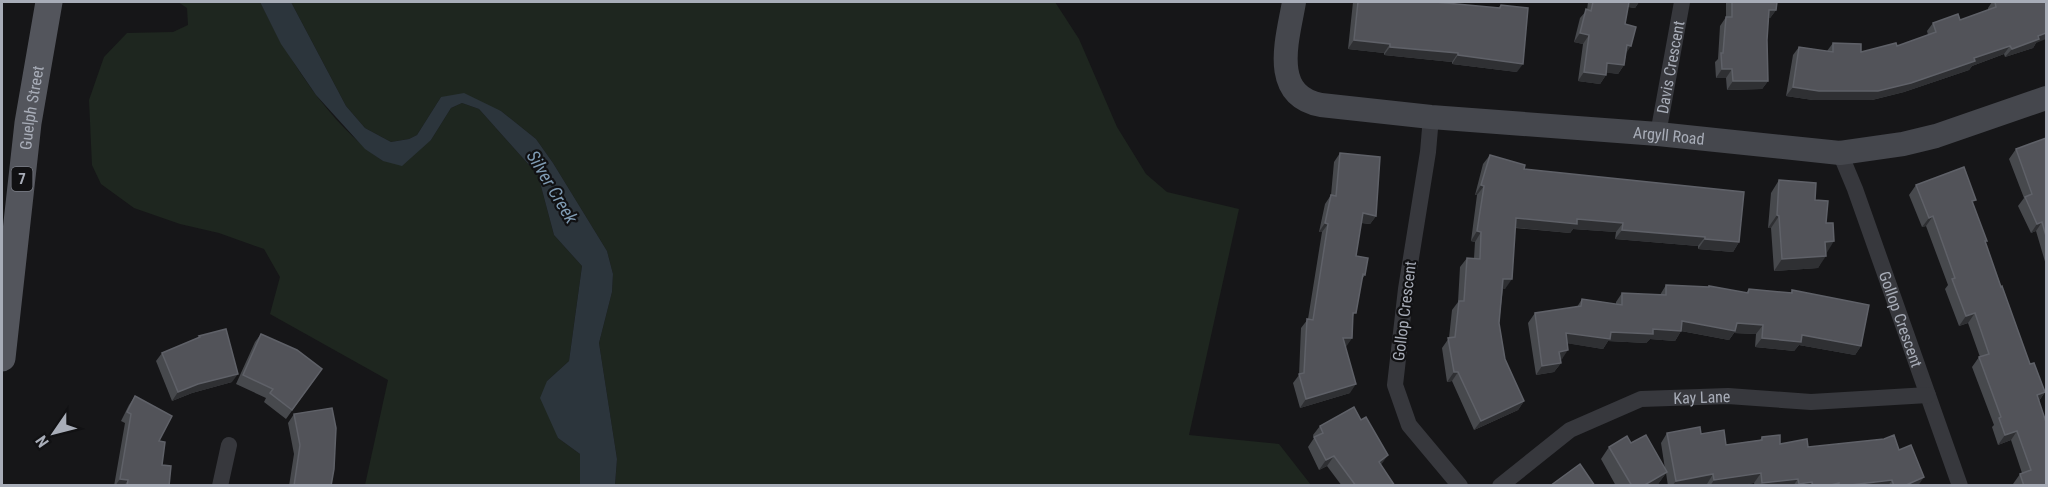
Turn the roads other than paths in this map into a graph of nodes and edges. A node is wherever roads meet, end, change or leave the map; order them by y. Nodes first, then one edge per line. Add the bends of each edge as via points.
1 (49, 2) edge
2 (1294, 2) edge
3 (1682, 2) edge
4 (2046, 98) edge
5 (1431, 117) junction
6 (1658, 134) junction
7 (1840, 153) junction
8 (2, 358) edge
9 (1928, 395) junction
10 (229, 445) dead end
11 (220, 486) edge
12 (1460, 486) edge
13 (1500, 486) edge
14 (1959, 486) edge

1 - 8 main road, Guelph Street / 7 via 28,123
2 - 5 street, Argyll Road via 1286,72 1291,86 1308,103
3 - 6 street, Davis Crescent
4 - 7 street, Argyll Road via 1925,139
5 - 6 street, Argyll Road
5 - 12 street, Gollop Crescent via 1395,385 1409,425
6 - 7 street, Argyll Road
7 - 9 street, Gollop Crescent
9 - 13 street, Kay Lane via 1811,402 1728,396 1641,399 1570,430
9 - 14 street, Gollop Crescent
10 - 11 street

